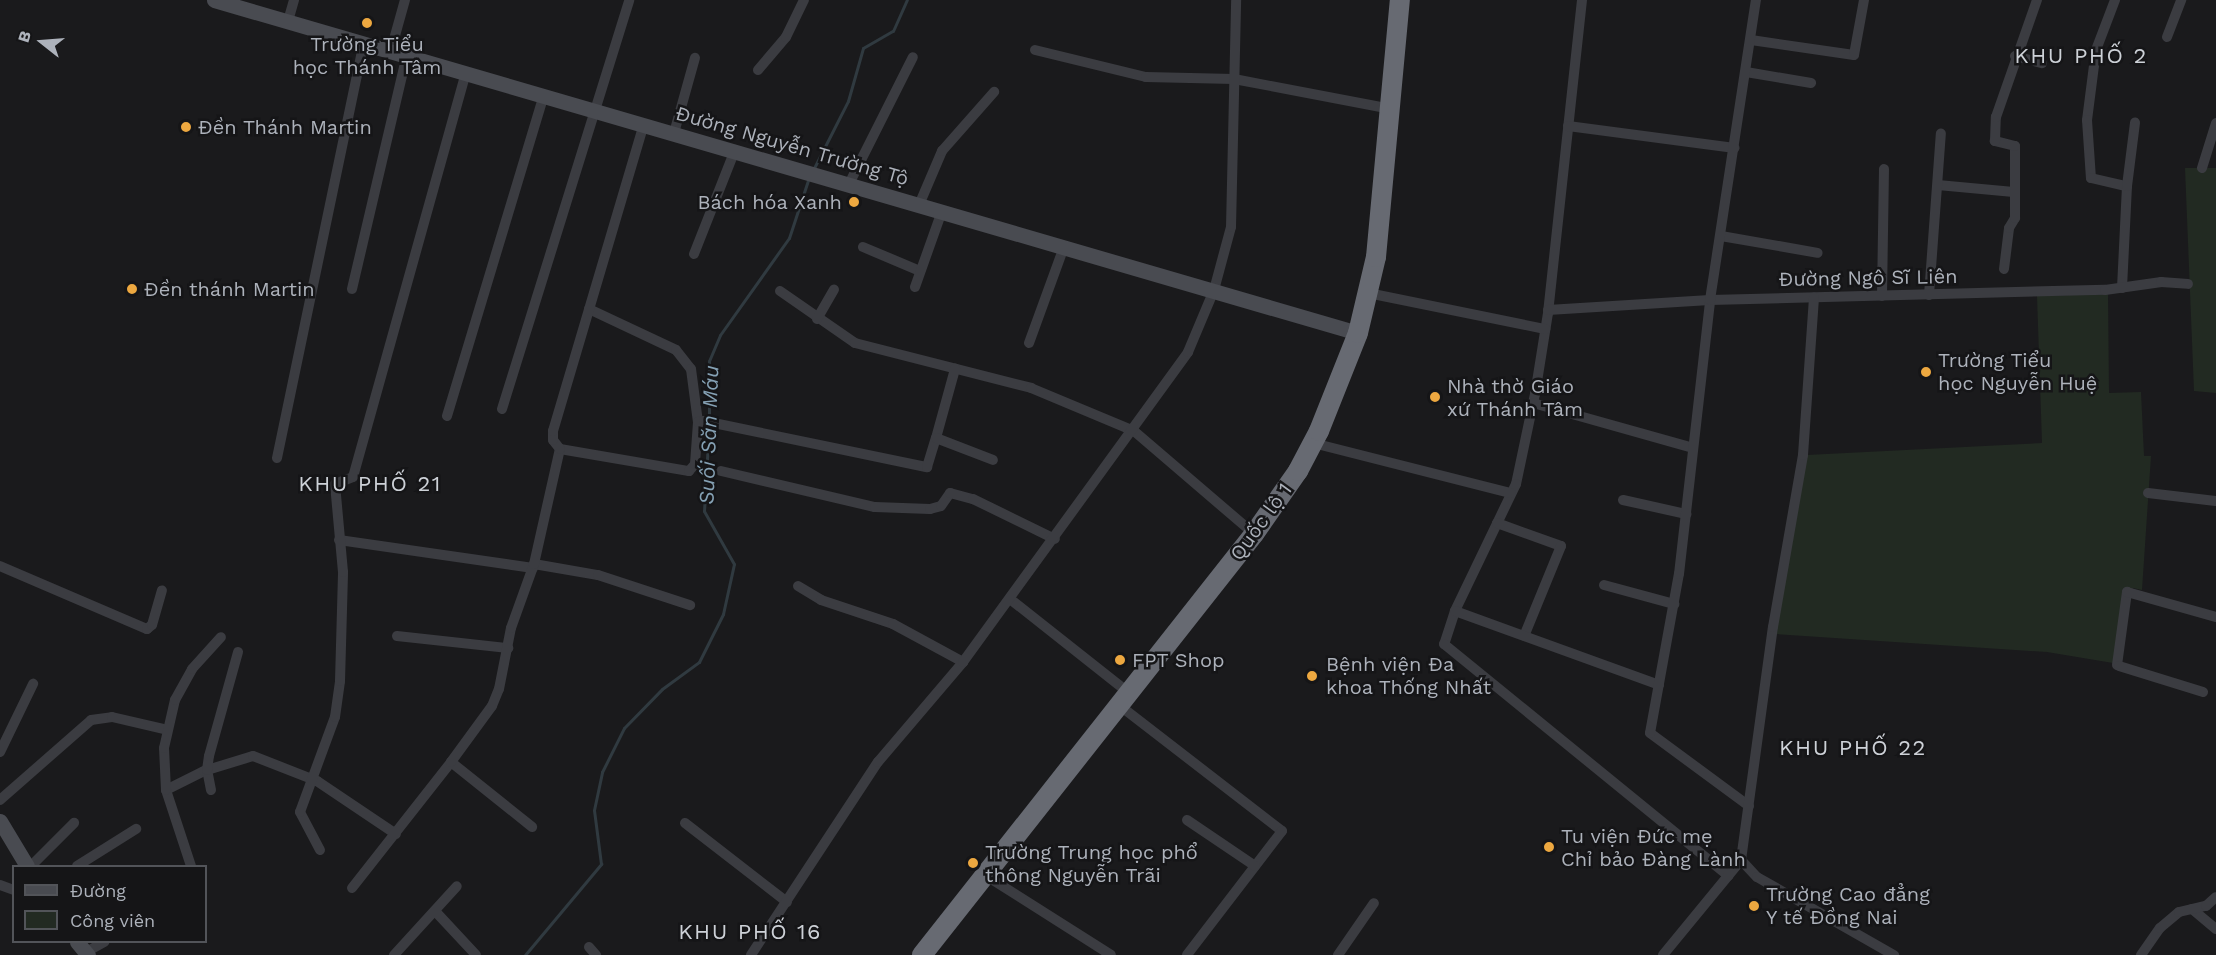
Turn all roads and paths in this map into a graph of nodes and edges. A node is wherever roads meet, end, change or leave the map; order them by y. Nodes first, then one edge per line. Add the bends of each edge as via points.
1 (294, 0) edge
2 (405, 0) edge
3 (629, 0) edge
4 (804, 0) edge
5 (1236, 0) edge
6 (1400, 0) edge
7 (1582, 0) edge
8 (1756, 0) edge
9 (1864, 0) edge
10 (2037, 0) edge
11 (2115, 0) edge
12 (2181, 0) edge
13 (223, 1) edge
14 (288, 21) junction
15 (2167, 37) dead end
16 (1751, 40) junction
17 (364, 43) junction
18 (391, 50) junction
19 (1035, 50) dead end
20 (407, 55) junction
21 (2015, 56) junction
22 (913, 57) dead end
23 (695, 58) dead end
24 (2042, 63) dead end
25 (758, 70) dead end
26 (466, 72) junction
27 (1746, 72) junction
28 (1234, 79) junction
29 (1810, 83) dead end
30 (994, 92) dead end
31 (544, 95) junction
32 (1391, 109) junction
33 (596, 110) junction
34 (2135, 123) dead end
35 (2216, 123) edge
36 (644, 124) junction
37 (1568, 126) junction
38 (674, 133) junction
39 (1941, 133) dead end
40 (1735, 148) junction
41 (735, 150) junction
42 (2202, 168) dead end
43 (1884, 169) dead end
44 (849, 184) junction
45 (1938, 185) junction
46 (2127, 186) junction
47 (2014, 192) junction
48 (919, 205) junction
49 (942, 211) junction
50 (1721, 236) junction
51 (863, 247) dead end
52 (1064, 247) junction
53 (694, 254) dead end
54 (1818, 254) dead end
55 (2004, 269) dead end
56 (920, 271) junction
57 (2188, 284) dead end
58 (915, 287) dead end
59 (2122, 288) junction
60 (352, 289) dead end
61 (834, 289) dead end
62 (1214, 290) junction
63 (780, 291) dead end
64 (1368, 293) junction
65 (1929, 295) junction
66 (1882, 296) junction
67 (1814, 297) junction
68 (1710, 300) junction
69 (589, 309) junction
70 (1548, 310) junction
71 (817, 319) junction
72 (1545, 329) junction
73 (1358, 333) junction
74 (1029, 343) dead end
75 (956, 369) junction
76 (1533, 403) junction
77 (502, 409) dead end
78 (447, 416) dead end
79 (701, 421) junction
80 (1134, 431) junction
81 (936, 438) junction
82 (1313, 443) junction
83 (560, 448) junction
84 (1693, 448) junction
85 (277, 458) dead end
86 (993, 460) dead end
87 (721, 471) dead end
88 (2148, 493) dead end
89 (1511, 494) junction
90 (1623, 500) dead end
91 (2216, 501) edge
92 (1686, 514) junction
93 (1497, 523) junction
94 (1254, 534) junction
95 (1055, 539) junction
96 (339, 540) junction
97 (0, 566) edge
98 (533, 566) junction
99 (1604, 585) dead end
100 (798, 586) dead end
101 (162, 590) dead end
102 (1010, 599) junction
103 (690, 604) dead end
104 (1674, 604) junction
105 (1455, 611) junction
106 (2216, 617) edge
107 (397, 636) dead end
108 (1524, 636) junction
109 (221, 637) dead end
110 (507, 648) junction
111 (238, 652) dead end
112 (963, 662) junction
113 (33, 684) dead end
114 (1659, 685) junction
115 (2203, 692) dead end
116 (1124, 699) junction
117 (168, 730) junction
118 (0, 752) edge
119 (451, 762) junction
120 (207, 770) junction
121 (314, 780) junction
122 (166, 790) junction
123 (212, 790) dead end
124 (0, 800) edge
125 (1749, 806) junction
126 (1187, 820) dead end
127 (0, 821) edge
128 (74, 823) dead end
129 (685, 823) dead end
130 (532, 827) dead end
131 (136, 829) dead end
132 (396, 834) junction
133 (320, 850) dead end
134 (1741, 860) junction
135 (28, 865) edge
136 (31, 865) edge
137 (80, 865) edge
138 (189, 865) edge
139 (1255, 866) junction
140 (985, 874) junction
141 (1728, 876) junction
142 (457, 886) dead end
143 (352, 888) dead end
144 (2216, 897) edge
145 (787, 902) junction
146 (1374, 903) dead end
147 (2192, 909) junction
148 (435, 911) junction
149 (2216, 929) edge
150 (101, 943) edge
151 (81, 950) edge
152 (1093, 950) edge
153 (394, 955) edge
154 (476, 955) edge
155 (751, 955) edge
156 (922, 955) edge
157 (1111, 955) edge
158 (1187, 955) edge
159 (1338, 955) edge
160 (1663, 955) edge
161 (1894, 955) edge
162 (2141, 955) edge

1 - 14 street
2 - 18 street
3 - 33 street
4 - 25 street via 786,37
5 - 28 street
6 - 32 highway, Quốc lộ 1
7 - 37 street
8 - 16 street
9 - 16 street via 1854,55
10 - 21 street
11 - 46 street via 2096,50 2087,120 2091,178
12 - 15 street
13 - 14 main road, Đường Nguyễn Trường Tộ
14 - 17 main road, Đường Nguyễn Trường Tộ
16 - 27 street
17 - 18 main road, Đường Nguyễn Trường Tộ
17 - 85 street
18 - 20 main road, Đường Nguyễn Trường Tộ
19 - 28 street via 1146,77
20 - 26 main road, Đường Nguyễn Trường Tộ
20 - 60 street
21 - 24 street
21 - 47 street via 1999,100 1995,141 2015,146
22 - 44 street
23 - 38 street
26 - 31 main road, Đường Nguyễn Trường Tộ
26 - 96 street via 353,477 335,484
27 - 29 street
27 - 40 street
28 - 32 street
28 - 62 street via 1235,203
30 - 48 street via 942,151
31 - 33 main road, Đường Nguyễn Trường Tộ
31 - 78 street
32 - 64 highway, Quốc lộ 1 via 1376,257
33 - 36 main road, Đường Nguyễn Trường Tộ
33 - 77 street
34 - 46 street
35 - 42 street
36 - 38 main road, Đường Nguyễn Trường Tộ
36 - 69 street
37 - 40 street
37 - 70 street
38 - 41 main road, Đường Nguyễn Trường Tộ
39 - 45 street
40 - 50 street
41 - 44 main road, Đường Nguyễn Trường Tộ
41 - 53 street
43 - 66 street
44 - 48 main road, Đường Nguyễn Trường Tộ
45 - 47 street
45 - 65 street
46 - 59 street
47 - 55 street via 2015,218 2009,228
48 - 49 main road, Đường Nguyễn Trường Tộ
49 - 52 main road, Đường Nguyễn Trường Tộ
49 - 56 street
50 - 54 street
50 - 68 street
51 - 56 street
52 - 62 main road, Đường Nguyễn Trường Tộ
52 - 74 street
56 - 58 street
57 - 59 street, Đường Ngô Sĩ Liên
59 - 65 street, Đường Ngô Sĩ Liên
61 - 71 street
62 - 73 main road, Đường Nguyễn Trường Tộ
62 - 80 street via 1188,352
63 - 71 street
64 - 72 street
64 - 73 highway, Quốc lộ 1
65 - 66 street, Đường Ngô Sĩ Liên
66 - 67 street, Đường Ngô Sĩ Liên
67 - 68 street, Đường Ngô Sĩ Liên
67 - 125 street via 1803,456 1773,627
68 - 70 street, Đường Ngô Sĩ Liên
68 - 84 street
69 - 79 street via 676,350 691,369
69 - 83 street via 553,431 553,440
70 - 72 street
71 - 75 street via 855,343
72 - 76 street
73 - 82 highway, Quốc lộ 1
75 - 80 street via 1030,388
75 - 81 street
76 - 84 street
76 - 89 street
79 - 81 street via 927,467
79 - 83 street via 695,464 689,471
80 - 94 street
80 - 95 street
81 - 86 street
82 - 89 street
82 - 94 highway, Quốc lộ 1
83 - 98 street
84 - 92 street
87 - 95 street via 875,507 930,509 941,506 950,493 973,499
88 - 91 street
89 - 93 street
90 - 92 street
92 - 104 street
93 - 105 street
93 - 108 street via 1561,546
94 - 116 highway, Quốc lộ 1
95 - 102 street
96 - 98 street
96 - 121 street via 343,628 340,681 336,717
97 - 101 street via 147,629 152,627
98 - 103 street via 598,574
98 - 110 street
99 - 104 street
100 - 112 street via 821,600 893,624
102 - 112 street
102 - 116 street
104 - 114 street
105 - 108 street
105 - 141 street via 1444,644
106 - 115 street via 2127,592 2118,666
107 - 110 street
108 - 114 street
109 - 117 street via 192,669 175,700
110 - 119 street via 492,706
111 - 120 street
112 - 145 street via 878,762
113 - 118 street
114 - 125 street via 1650,733
116 - 139 street via 1281,831
116 - 140 highway, Quốc lộ 1
117 - 122 street via 164,748
117 - 124 street via 112,717 91,720
119 - 130 street
119 - 132 street
120 - 121 street via 253,756
120 - 122 street
120 - 123 street
121 - 132 street
121 - 133 street via 300,812
122 - 138 street
125 - 134 street
126 - 139 street
127 - 135 main road
128 - 136 street
129 - 145 street
131 - 137 street
132 - 143 street
134 - 141 street
134 - 161 street via 1757,877
139 - 158 street
140 - 152 street
140 - 156 highway, Quốc lộ 1
141 - 160 street
142 - 148 street
144 - 147 street
145 - 155 street
146 - 159 street
147 - 149 street
147 - 162 street via 2180,912 2160,928
148 - 153 street
148 - 154 street
150 - 151 street
152 - 157 street

